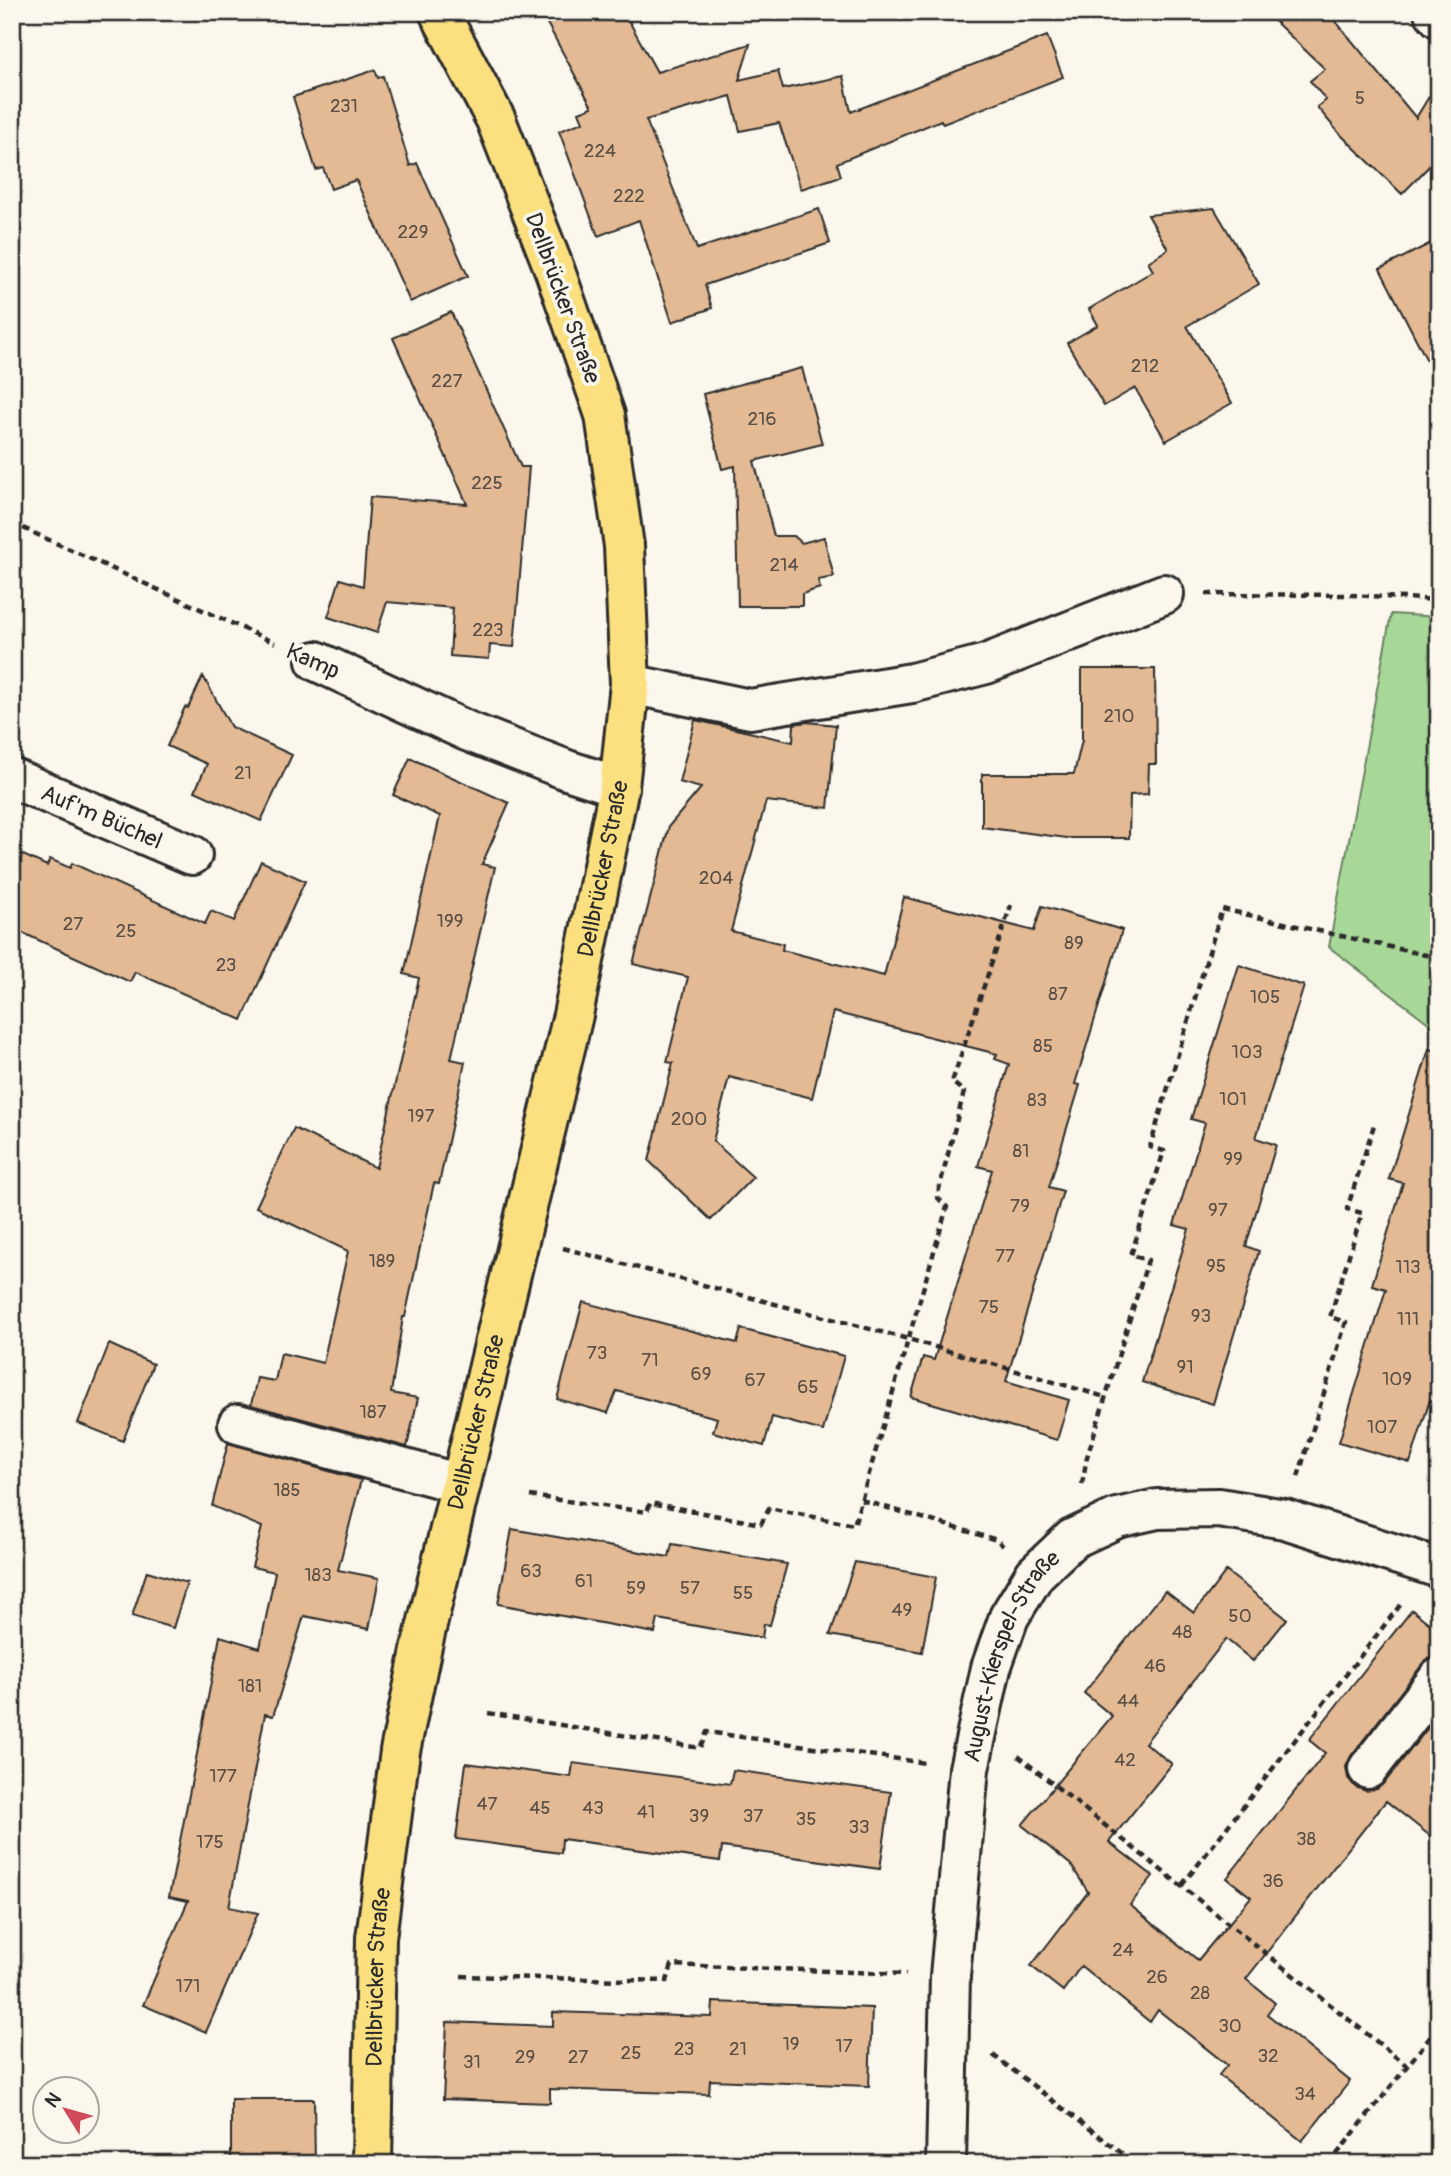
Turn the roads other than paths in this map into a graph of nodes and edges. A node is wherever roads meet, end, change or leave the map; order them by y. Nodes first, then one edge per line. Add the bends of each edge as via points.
1 (439, 12) edge
2 (1434, 12) edge
3 (1439, 18) edge
4 (1164, 594) road end
5 (316, 661) road end
6 (630, 684) junction
7 (12, 778) edge
8 (618, 787) junction
9 (192, 855) dead end
10 (238, 1424) dead end
11 (461, 1483) junction
12 (1435, 1566) edge
13 (1439, 1678) edge
14 (1368, 1769) dead end
15 (372, 2164) edge
16 (946, 2164) edge

1 - 6 main road, Dellbrücker Straße via 496,120 605,415 624,546
2 - 3 street
4 - 6 street via 986,664 912,684 750,709
5 - 8 street, Kamp via 467,731
6 - 8 main road, Dellbrücker Straße
7 - 9 street, Auf'm Büchel
8 - 11 main road, Dellbrücker Straße via 573,1015
10 - 11 street
11 - 15 main road, Dellbrücker Straße via 394,1791 376,1938
12 - 16 street, August-Kierspel-Straße via 1285,1519 1219,1508 1157,1509 1117,1518 1072,1539 1035,1574 1009,1617 991,1668 969,1769 950,1976
13 - 14 street

